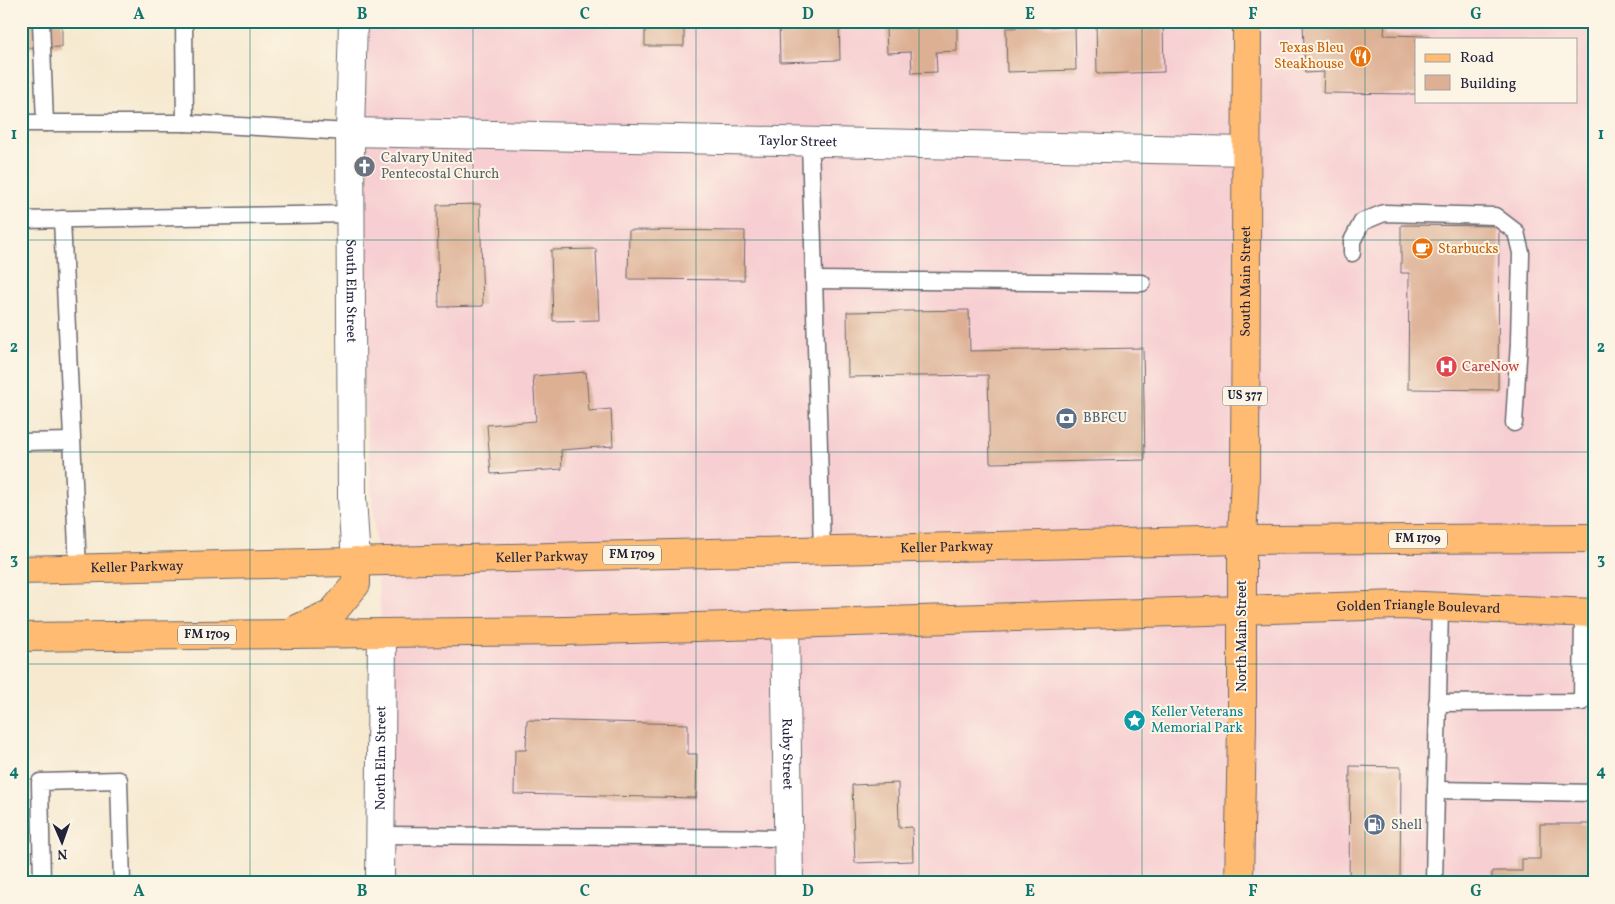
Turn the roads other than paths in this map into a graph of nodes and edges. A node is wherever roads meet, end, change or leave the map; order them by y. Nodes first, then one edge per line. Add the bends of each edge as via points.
1 (42, 21) edge
2 (184, 21) edge
3 (353, 21) edge
4 (1247, 21) edge
5 (21, 123) edge
6 (45, 123) junction
7 (185, 123) junction
8 (350, 132) junction
9 (810, 142) junction
10 (1246, 151) junction
11 (351, 214) junction
12 (62, 219) junction
13 (21, 220) edge
14 (1352, 253) dead end
15 (814, 280) junction
16 (1142, 284) dead end
17 (1514, 423) dead end
18 (72, 441) junction
19 (21, 442) edge
20 (1594, 538) edge
21 (1242, 540) junction
22 (822, 550) junction
23 (356, 561) junction
24 (78, 568) junction
25 (21, 570) edge
26 (1440, 606) junction
27 (1241, 610) junction
28 (1588, 613) edge
29 (785, 624) junction
30 (382, 633) junction
31 (287, 634) junction
32 (21, 637) edge
33 (1437, 702) junction
34 (1436, 790) junction
35 (1594, 792) edge
36 (380, 835) junction
37 (788, 838) junction
38 (42, 883) edge
39 (122, 883) edge
40 (380, 883) edge
41 (789, 883) edge
42 (1239, 883) edge
43 (1434, 883) edge

1 - 6 lane
2 - 7 lane
3 - 8 street, South Elm Street
4 - 10 main road, South Main Street / US 377
5 - 6 lane
6 - 7 lane
7 - 8 lane
8 - 9 street, Taylor Street
8 - 11 street, South Elm Street
9 - 10 street, Taylor Street
9 - 15 lane
10 - 21 main road, South Main Street / US 377
11 - 12 lane
11 - 23 street, South Elm Street via 352,498
12 - 13 lane
12 - 18 lane
14 - 17 lane via 1352,241 1362,222 1384,213 1495,216 1516,232 1521,253
15 - 16 lane
15 - 22 lane
18 - 19 lane
18 - 24 lane
20 - 21 main road, FM 1709
21 - 22 main road, Keller Parkway / FM 1709
21 - 27 main road, North Main Street / US 377
22 - 23 main road, Keller Parkway / FM 1709
23 - 24 main road, Keller Parkway / FM 1709
23 - 31 main road via 356,584 332,612
24 - 25 main road, Keller Parkway / FM 1709
26 - 27 main road, Golden Triangle Boulevard / FM 1709
26 - 28 main road, Golden Triangle Boulevard / FM 1709
26 - 33 lane
27 - 29 main road, FM 1709
27 - 42 main road, North Main Street / US 377
28 - 33 lane via 1582,702
29 - 30 main road, FM 1709
29 - 37 street, Ruby Street
30 - 31 main road, FM 1709
30 - 36 street, North Elm Street
31 - 32 main road, FM 1709
33 - 34 lane
34 - 35 lane
34 - 43 lane
36 - 37 lane
36 - 40 street, North Elm Street
37 - 41 street, Ruby Street
38 - 39 lane via 40,782 119,780

